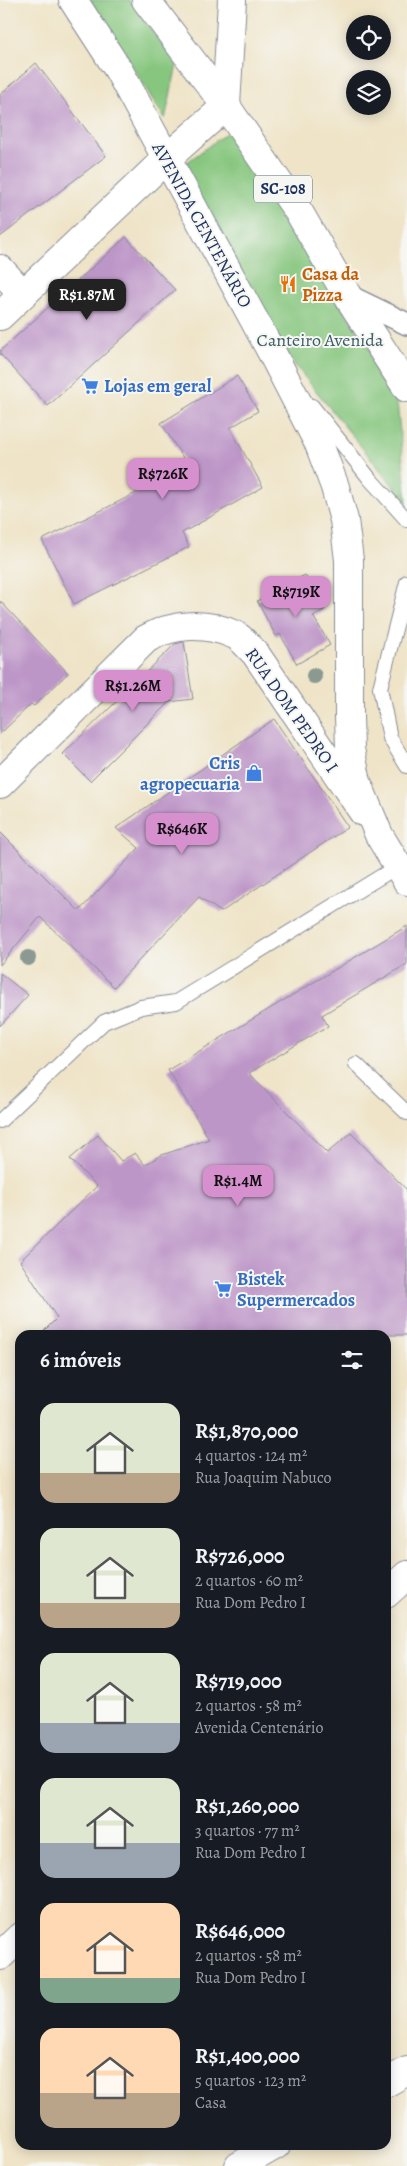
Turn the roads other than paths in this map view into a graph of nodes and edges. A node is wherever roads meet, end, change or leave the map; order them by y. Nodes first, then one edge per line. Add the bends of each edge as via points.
1 (73, 0) edge
2 (146, 0) edge
3 (232, 0) edge
4 (226, 106) junction
5 (166, 159) junction
6 (0, 269) edge
7 (23, 294) junction
8 (348, 295) junction
9 (0, 316) edge
10 (407, 324) edge
11 (271, 351) junction
12 (405, 390) edge
13 (407, 520) edge
14 (407, 582) edge
15 (407, 625) edge
16 (392, 638) junction
17 (407, 766) edge
18 (0, 784) edge
19 (379, 835) junction
20 (403, 874) edge
21 (356, 1064) dead end
22 (407, 1113) edge
23 (0, 1120) edge
24 (407, 1575) edge
25 (391, 1589) edge
26 (15, 1942) edge
27 (0, 1956) edge
28 (407, 2071) edge
29 (391, 2080) edge
30 (267, 2150) edge
31 (239, 2166) edge

1 - 5 main road, AVENIDA CENTENÁRIO via 119,71
2 - 4 main road, SC-108
3 - 4 main road
4 - 5 main road
4 - 8 main road, SC-108 via 300,214
5 - 7 main road
5 - 11 main road, AVENIDA CENTENÁRIO
6 - 7 main road
7 - 9 main road
8 - 10 street
8 - 12 main road, SC-108
11 - 13 lane via 327,427
11 - 19 main road, AVENIDA CENTENÁRIO via 319,444 344,520 349,560 350,749 357,782
14 - 16 lane
15 - 16 lane
16 - 17 lane via 380,688 390,738
18 - 19 main road, RUA DOM PEDRO I via 146,639 161,630 201,626 237,636 255,653
19 - 20 main road
20 - 23 lane via 176,1002 141,1007 104,1022
21 - 22 lane
24 - 25 main road
26 - 27 main road
28 - 29 main road
30 - 31 main road

